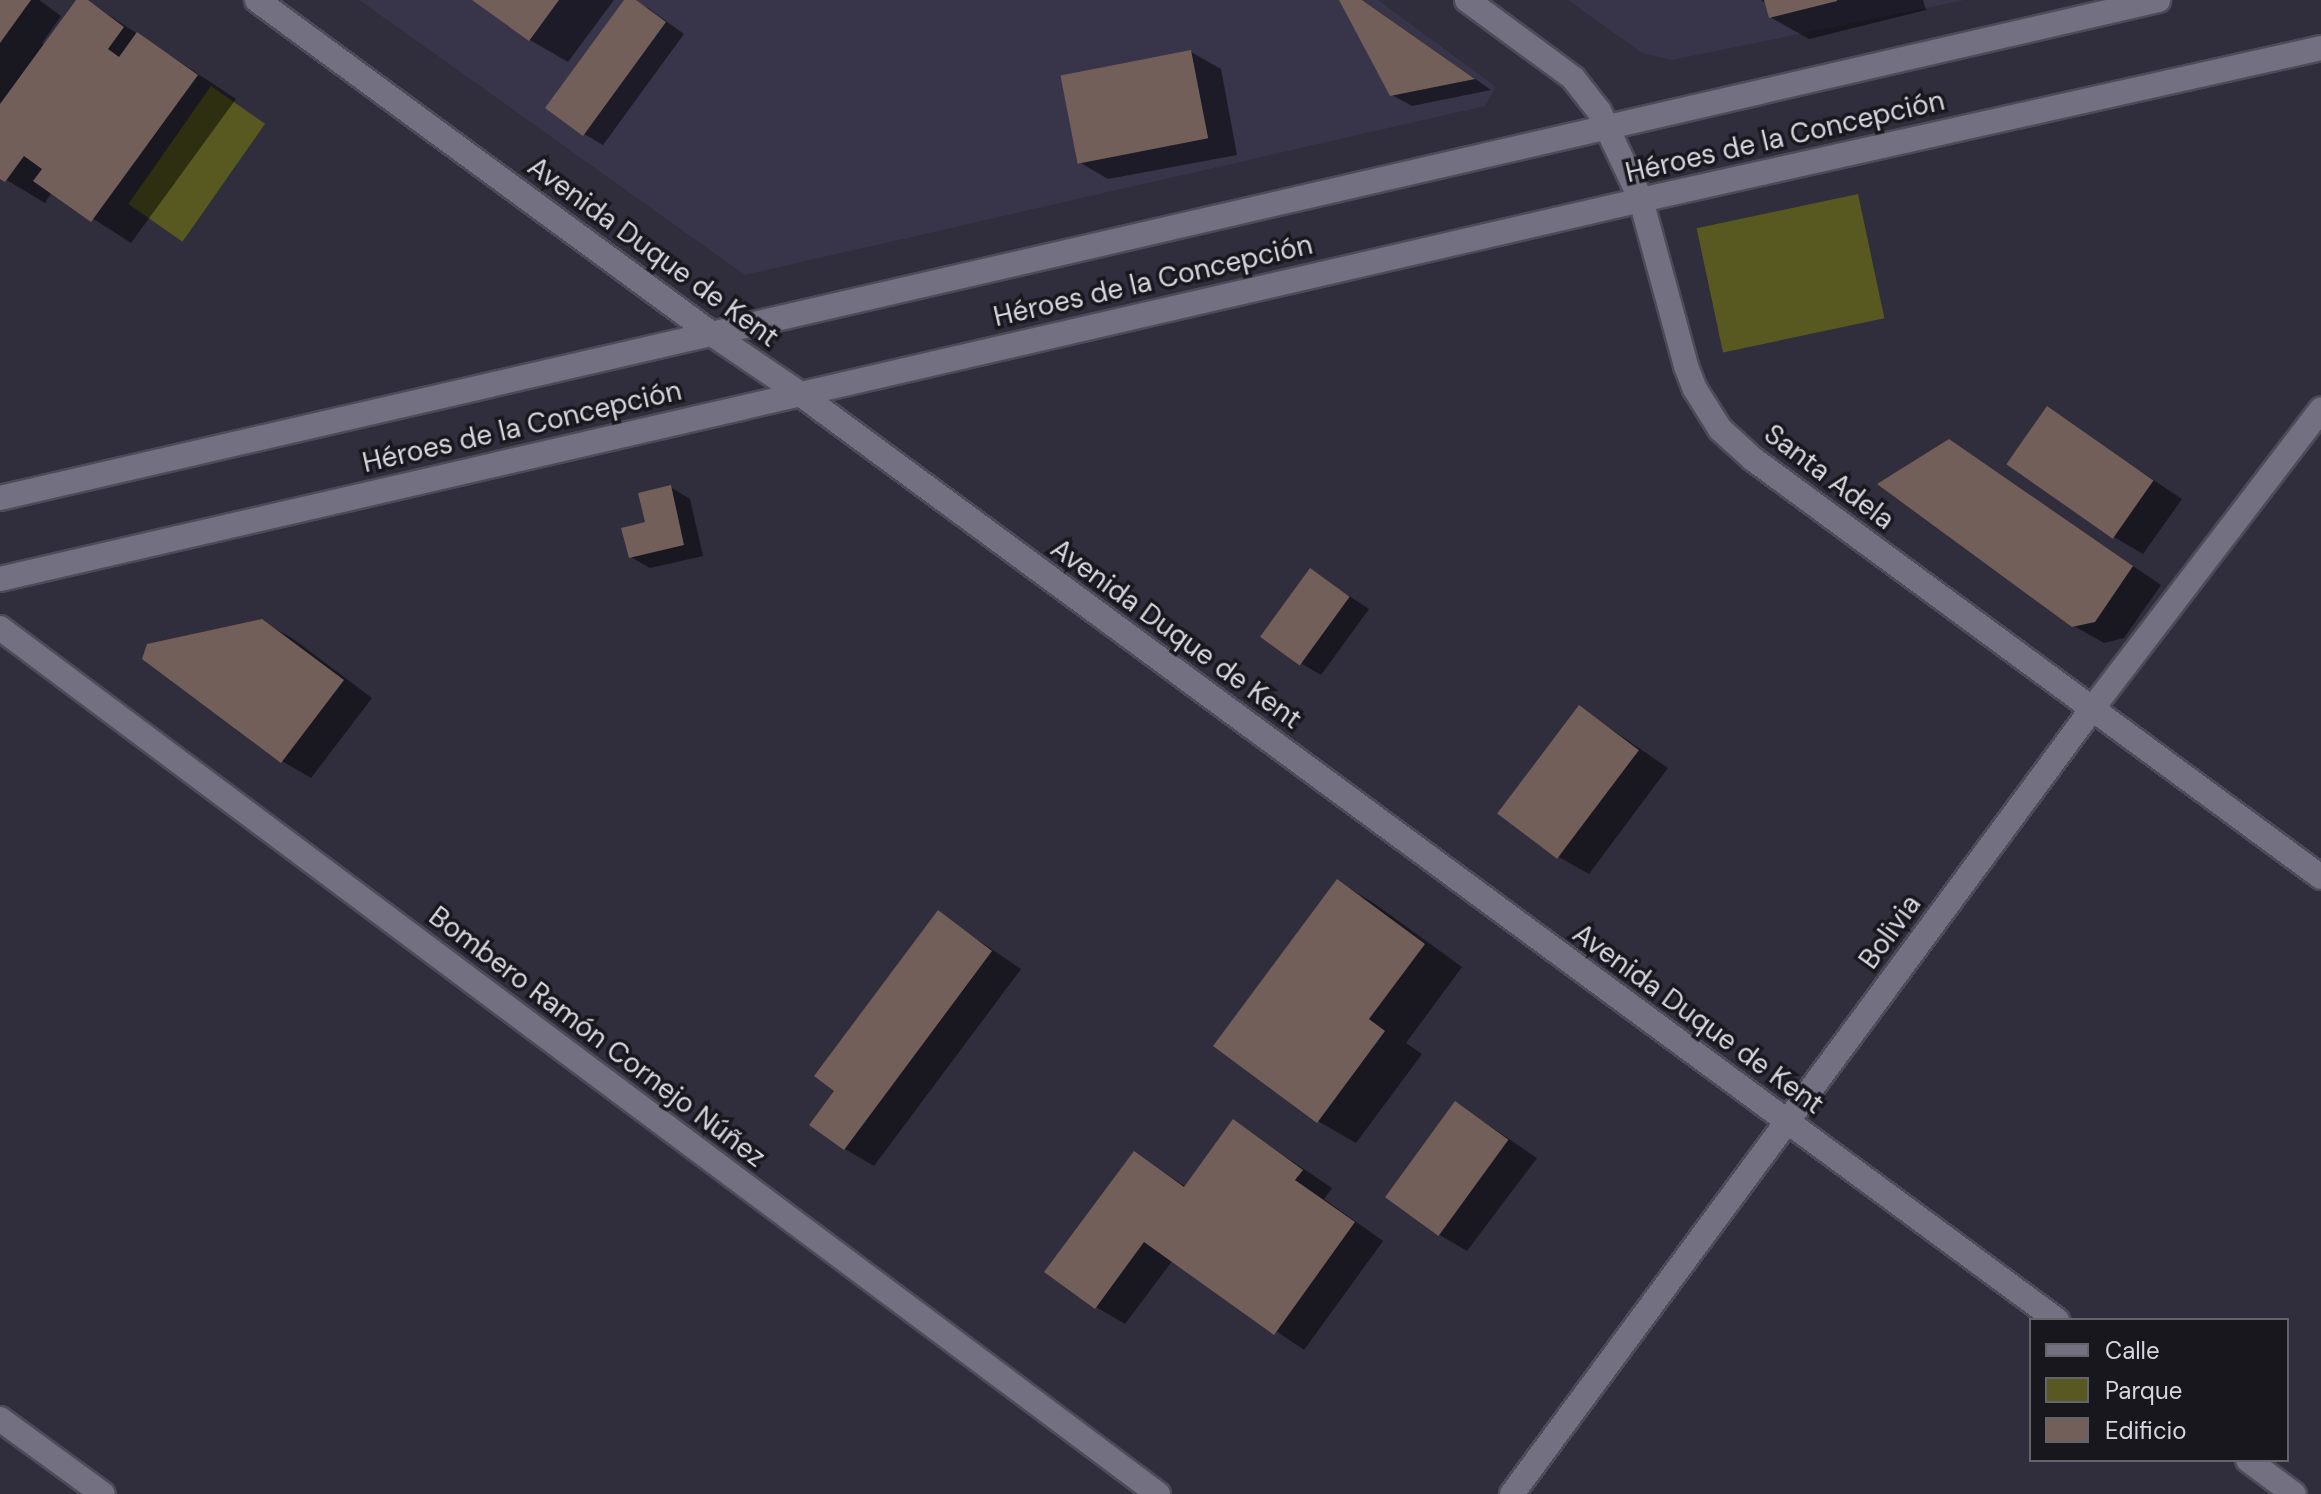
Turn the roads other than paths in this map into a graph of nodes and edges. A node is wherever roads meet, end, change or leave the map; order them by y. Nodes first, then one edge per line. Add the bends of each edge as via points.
1 (257, 0) edge
2 (1467, 0) edge
3 (2158, 0) edge
4 (2321, 48) edge
5 (1605, 125) junction
6 (1641, 200) junction
7 (712, 334) junction
8 (799, 393) junction
9 (2321, 409) edge
10 (0, 498) edge
11 (0, 579) edge
12 (0, 628) edge
13 (2092, 709) junction
14 (2321, 877) edge
15 (1787, 1122) junction
16 (2054, 1318) edge
17 (0, 1419) edge
18 (2251, 1462) edge
19 (103, 1494) edge
20 (1158, 1494) edge
21 (1512, 1494) edge
22 (2294, 1494) edge

1 - 7 street, Avenida Duque de Kent
2 - 5 street, Santa Adela via 1573,78
3 - 5 street, Héroes de la Concepción
4 - 6 street, Héroes de la Concepción
5 - 6 street, Santa Adela
5 - 7 street, Héroes de la Concepción
6 - 8 street, Héroes de la Concepción
6 - 13 street, Santa Adela via 1686,366 1720,429 1753,459
7 - 8 street, Avenida Duque de Kent
7 - 10 street, Héroes de la Concepción
8 - 11 street, Héroes de la Concepción
8 - 15 street, Avenida Duque de Kent
9 - 13 street, Bolivia
12 - 20 street, Bombero Ramón Cornejo Núñez
13 - 14 street, Santa Adela
13 - 15 street, Bolivia
15 - 16 street, Avenida Duque de Kent
15 - 21 street, Bolivia
17 - 19 street
18 - 22 street

